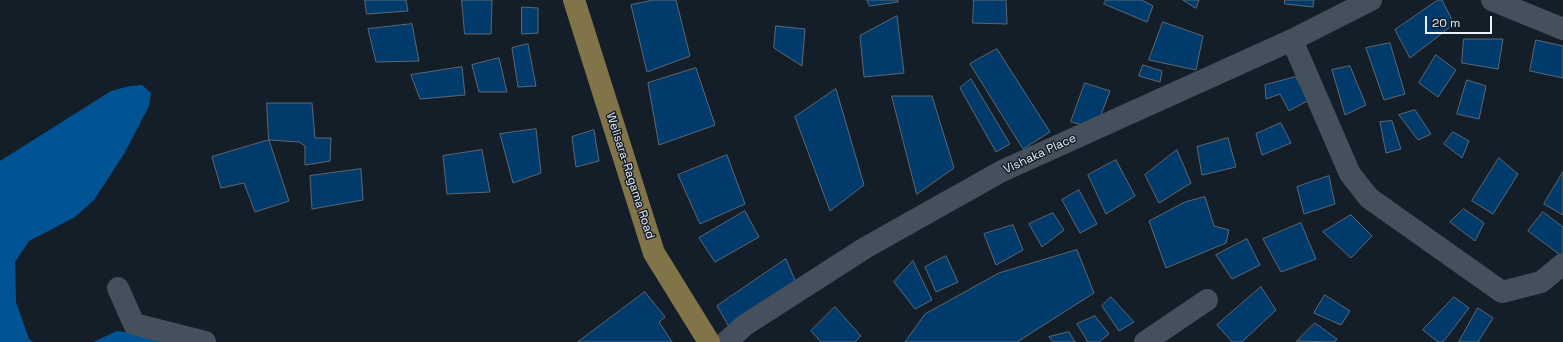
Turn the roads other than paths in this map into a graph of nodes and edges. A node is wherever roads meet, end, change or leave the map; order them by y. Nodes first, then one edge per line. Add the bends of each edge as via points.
1 (574, 0) edge
2 (1371, 0) edge
3 (1492, 0) edge
4 (1563, 28) edge
5 (1292, 40) junction
6 (1563, 264) edge
7 (118, 288) dead end
8 (1208, 300) dead end
9 (205, 342) edge
10 (709, 342) edge
11 (726, 342) edge
12 (1145, 342) edge

1 - 10 main road, Welisara-Ragama Road via 654,253
2 - 5 street, Vishaka Place
3 - 4 street
5 - 6 street via 1350,174 1369,198 1502,292 1541,282
5 - 11 street, Vishaka Place via 1002,171 865,248 745,325
7 - 9 street via 134,324
8 - 12 street

